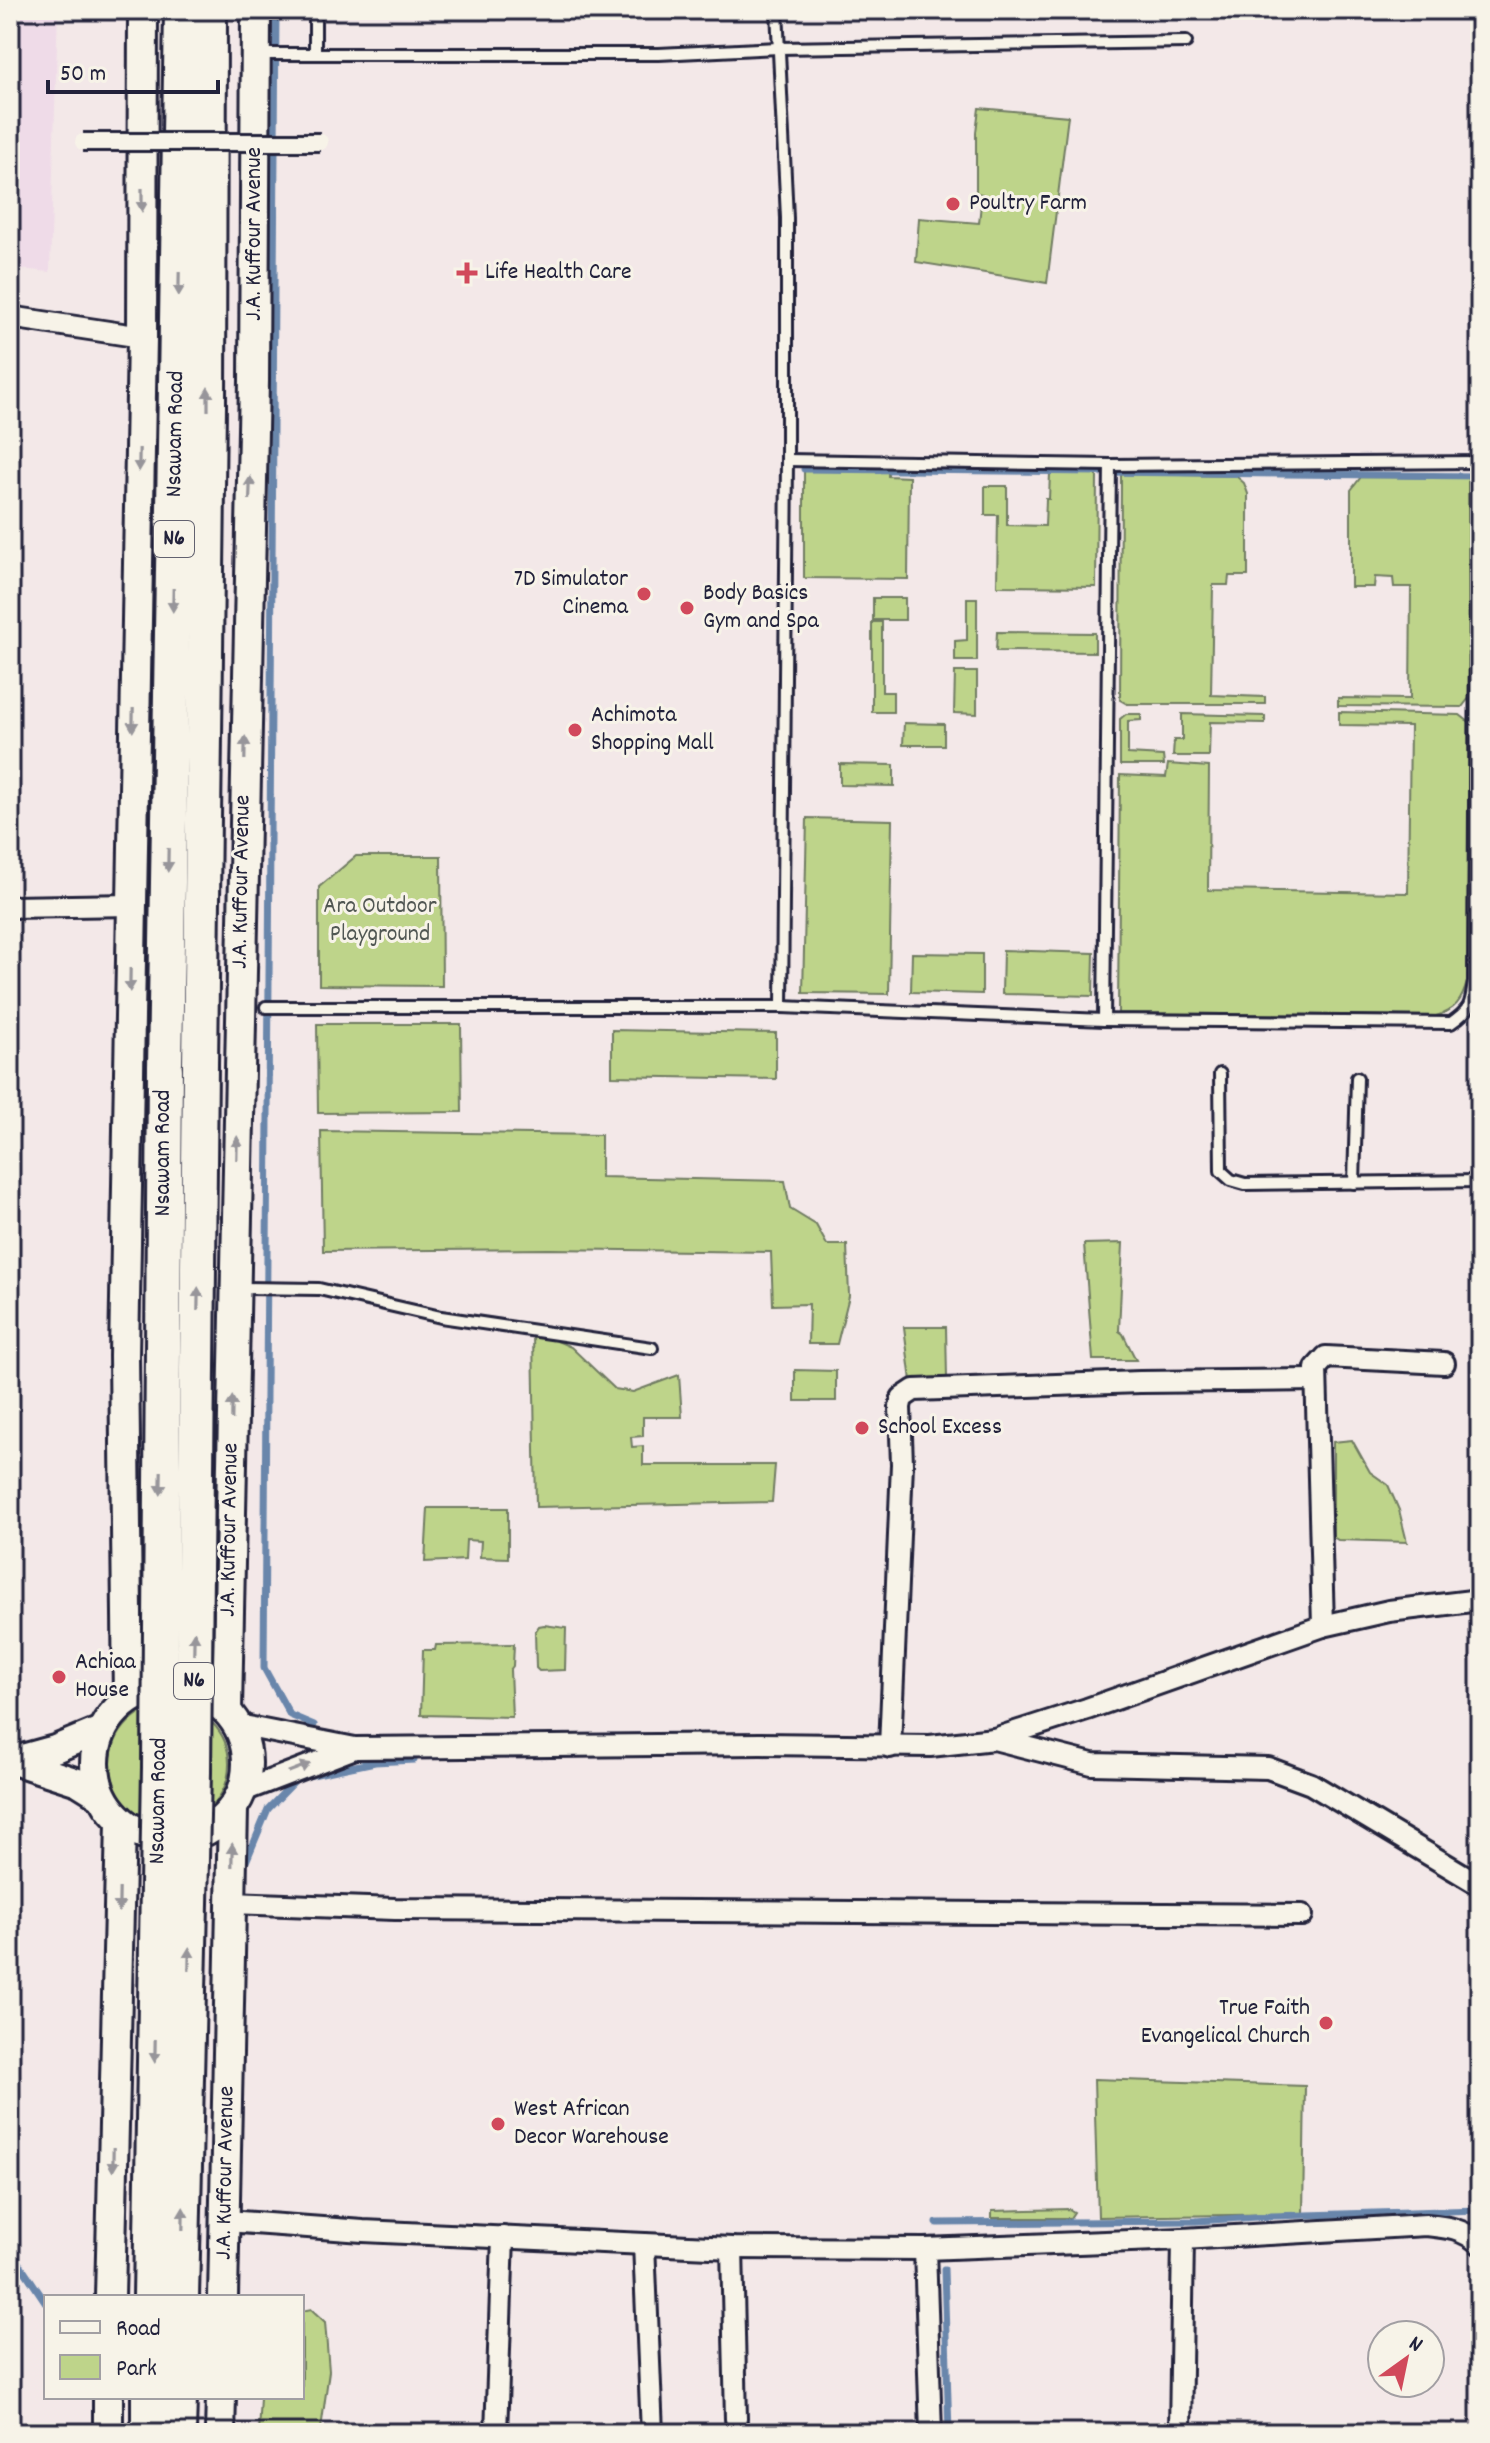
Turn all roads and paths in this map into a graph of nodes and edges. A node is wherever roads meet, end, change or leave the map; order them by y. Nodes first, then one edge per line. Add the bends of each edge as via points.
1 (143, 10) edge
2 (182, 10) edge
3 (209, 10) edge
4 (256, 10) edge
5 (315, 10) edge
6 (777, 10) edge
7 (1186, 42) dead end
8 (778, 48) junction
9 (315, 52) junction
10 (257, 54) junction
11 (83, 142) dead end
12 (320, 142) dead end
13 (10, 317) edge
14 (142, 337) junction
15 (787, 460) junction
16 (1478, 462) edge
17 (1110, 465) junction
18 (132, 905) junction
19 (10, 907) edge
20 (266, 1007) dead end
21 (782, 1007) junction
22 (1467, 1012) junction
23 (1480, 1018) edge
24 (1104, 1020) junction
25 (1220, 1074) dead end
26 (1357, 1078) dead end
27 (1480, 1181) edge
28 (1354, 1183) junction
29 (234, 1288) junction
30 (652, 1348) dead end
31 (1444, 1363) dead end
32 (1316, 1380) junction
33 (1480, 1600) edge
34 (1323, 1626) junction
35 (128, 1699) junction
36 (232, 1718) junction
37 (101, 1730) junction
38 (994, 1739) junction
39 (890, 1747) junction
40 (355, 1748) junction
41 (12, 1760) edge
42 (102, 1797) junction
43 (238, 1800) junction
44 (121, 1822) junction
45 (1480, 1885) edge
46 (231, 1903) junction
47 (1302, 1915) dead end
48 (226, 2221) junction
49 (503, 2237) junction
50 (1183, 2239) junction
51 (644, 2244) junction
52 (1480, 2244) edge
53 (732, 2248) junction
54 (925, 2249) junction
55 (110, 2295) edge
56 (151, 2295) edge
57 (181, 2295) edge
58 (223, 2295) edge
59 (108, 2399) edge
60 (149, 2399) edge
61 (179, 2399) edge
62 (221, 2399) edge
63 (736, 2419) dead end
64 (108, 2433) edge
65 (149, 2433) edge
66 (178, 2433) edge
67 (220, 2433) edge
68 (496, 2433) edge
69 (652, 2433) edge
70 (931, 2433) edge
71 (1180, 2433) edge

1 -> 14 main road
2 -> 56 highway, Nsawam Road / N6, bridge
57 -> 3 highway, Nsawam Road / N6, bridge via 193,1772
4 - 10 main road, J.A. Kuffour Avenue
5 - 9 lane
6 - 8 lane
7 - 8 lane
8 - 9 lane via 659,54
8 - 15 lane via 787,218
9 - 10 lane
29 -> 10 main road, J.A. Kuffour Avenue
11 - 12 street, bridge
13 - 14 street
14 -> 18 main road
15 - 17 lane
15 - 21 lane
16 - 17 lane
16 - 22 lane via 1474,982
17 - 24 lane
18 - 19 street
18 -> 35 main road via 124,1356
20 - 21 lane
21 - 24 lane
22 - 23 lane
22 - 24 lane via 1451,1023
25 - 28 lane via 1221,1171 1231,1180
26 - 28 lane
27 - 28 lane
29 - 30 lane via 319,1289 441,1317
36 -> 29 main road, J.A. Kuffour Avenue
31 - 32 street via 1326,1357 1316,1368
32 - 34 street
32 - 39 street via 914,1390 905,1395 900,1407
33 - 34 street via 1389,1611
34 - 38 street
35 - 36 main road via 161,1687 197,1691
35 - 37 main road
36 - 40 street
36 - 43 main road via 247,1751
37 - 41 street
37 - 42 main road via 94,1764
38 - 39 street
38 - 45 street via 1092,1764 1284,1772
39 - 40 street
43 -> 40 street
41 - 42 street via 78,1782
42 - 44 main road
43 - 44 main road via 200,1834 159,1839
46 -> 43 main road, J.A. Kuffour Avenue
44 -> 55 main road
46 - 47 street via 395,1909
46 - 48 main road, J.A. Kuffour Avenue
48 - 49 street
48 - 58 main road, J.A. Kuffour Avenue
49 - 51 street
49 - 68 street
50 - 52 street via 1426,2225 1452,2227
50 - 54 street
50 - 71 street
51 - 53 street
51 - 69 street
53 - 54 street
53 - 63 street
54 - 70 street
59 - 64 main road
60 - 65 highway
61 - 66 highway
62 - 67 main road

